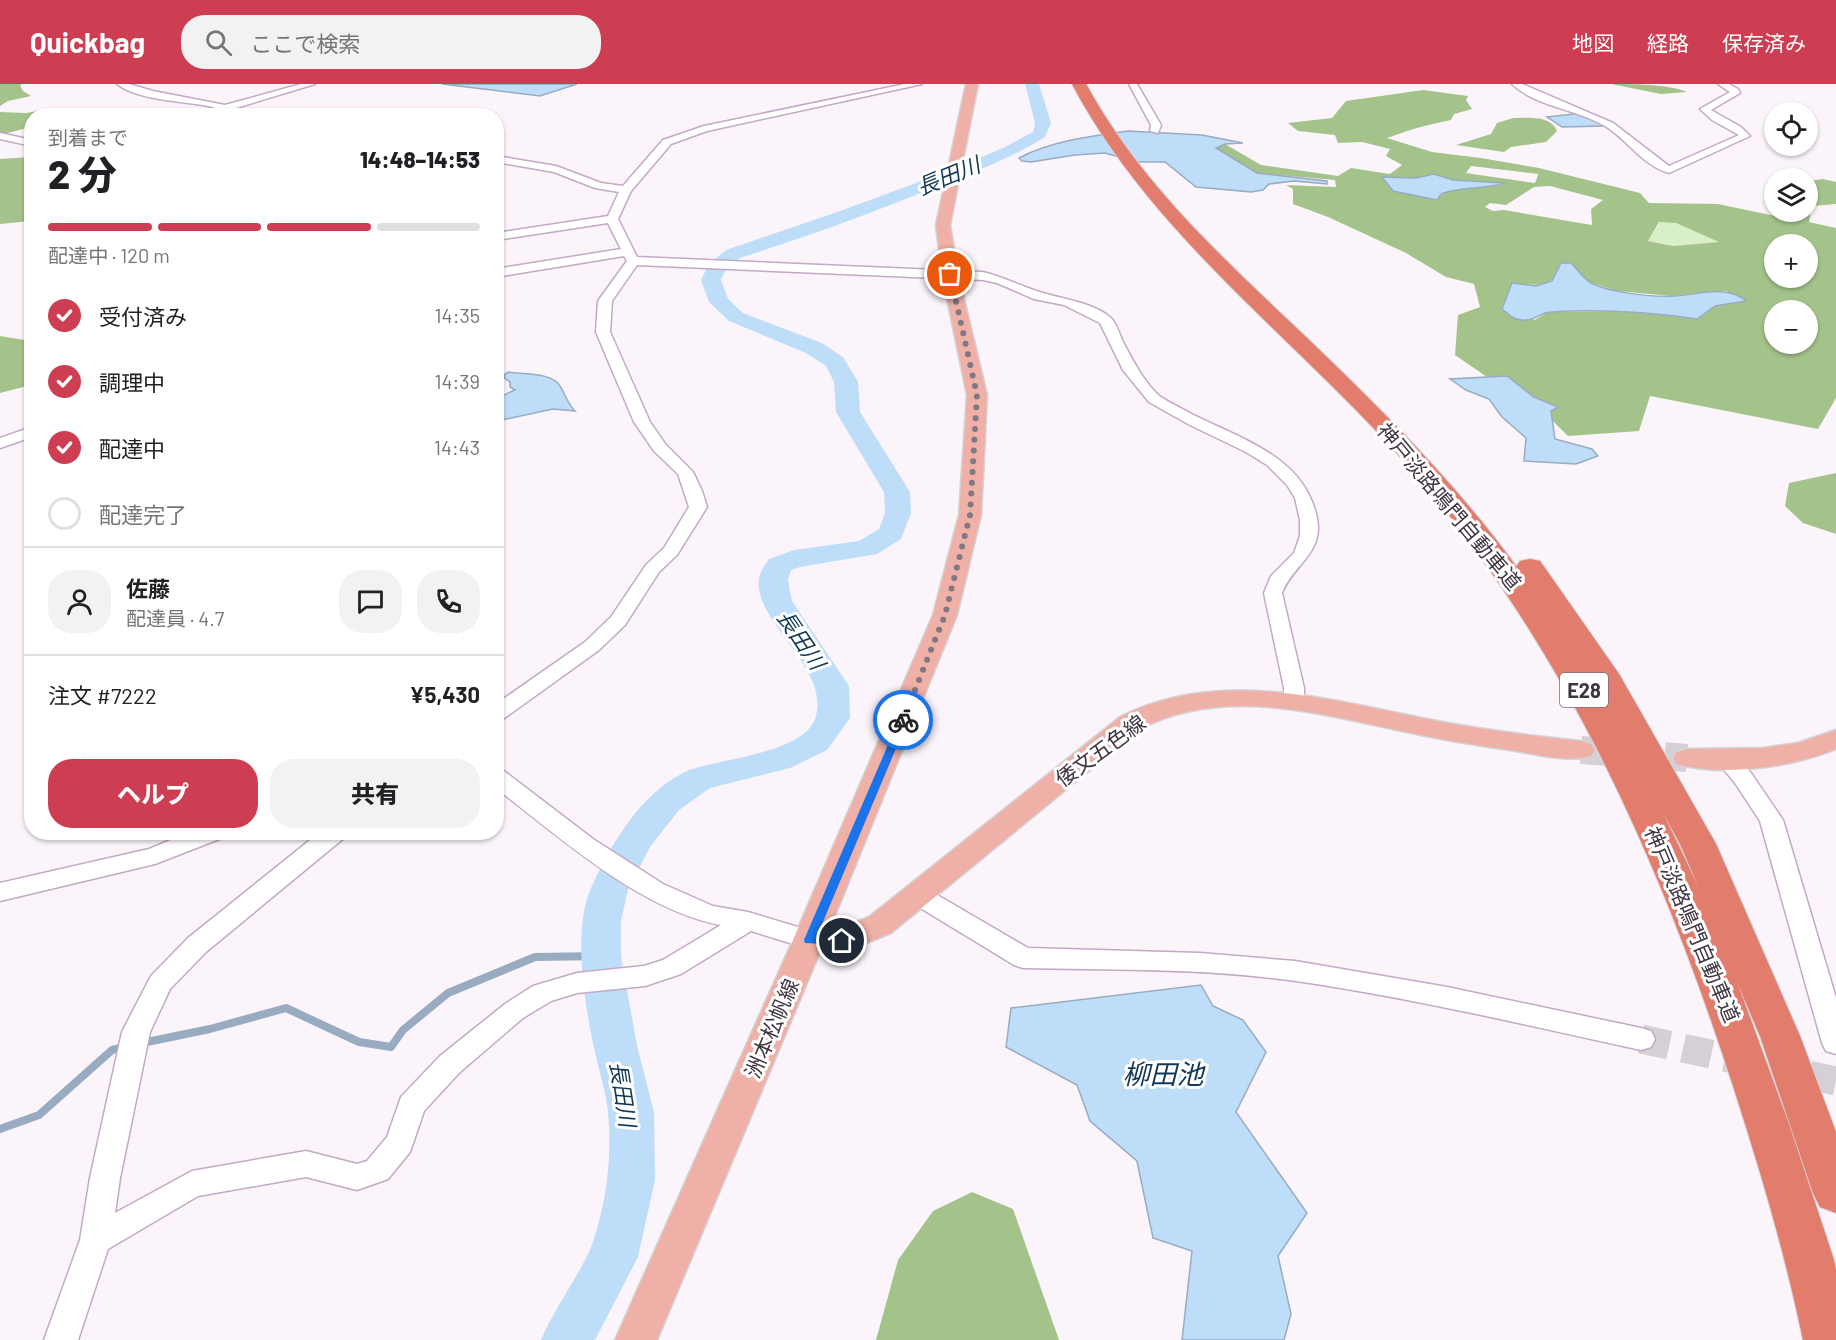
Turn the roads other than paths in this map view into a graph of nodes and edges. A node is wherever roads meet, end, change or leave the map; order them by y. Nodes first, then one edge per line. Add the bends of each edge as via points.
1 (121, 84) edge
2 (311, 84) edge
3 (918, 84) edge
4 (972, 84) edge
5 (1080, 84) edge
6 (1092, 84) edge
7 (1133, 84) edge
8 (1516, 84) edge
9 (1722, 84) edge
10 (227, 107) junction
11 (224, 108) edge
12 (1107, 125) junction
13 (1155, 130) dead end
14 (0, 136) edge
15 (24, 141) edge
16 (504, 160) edge
17 (1136, 166) junction
18 (626, 190) junction
19 (612, 219) junction
20 (504, 236) edge
21 (631, 257) junction
22 (504, 272) edge
23 (950, 274) junction
24 (24, 435) edge
25 (0, 443) edge
26 (1294, 702) junction
27 (504, 708) edge
28 (1836, 739) edge
29 (1581, 750) tunnel mouth
30 (1687, 758) tunnel mouth
31 (1726, 760) junction
32 (504, 782) edge
33 (194, 840) edge
34 (326, 840) edge
35 (0, 892) edge
36 (918, 895) junction
37 (748, 921) junction
38 (809, 940) junction
39 (1641, 1039) tunnel mouth
40 (1836, 1043) edge
41 (1836, 1193) edge
42 (96, 1239) junction
43 (61, 1340) edge
44 (636, 1340) edge
45 (1828, 1340) edge

1 - 10 street via 152,94
2 - 10 street
3 - 18 street via 681,136 667,142
4 - 23 main road, 洲本松帆線 via 943,225
5 - 12 highway, 神戸淡路鳴門自動車道 / E28
6 - 12 highway, 神戸淡路鳴門自動車道 / E28
7 - 13 street via 1156,125
8 - 9 street via 1612,126 1669,170 1744,136 1705,109 1736,93
10 - 11 street
12 - 17 highway, 神戸淡路鳴門自動車道 / E28
14 - 15 street
16 - 18 street via 556,169 599,186
17 - 41 highway, 神戸淡路鳴門自動車道 / E28 via 1461,482 1529,566 1604,674 1698,844 1780,1035
17 - 45 highway, 神戸淡路鳴門自動車道 / E28 via 1190,236 1374,415 1437,484 1503,564 1575,674 1662,843 1736,1027 1809,1257
18 - 19 street
19 - 20 street
19 - 21 street
21 - 22 street
21 - 23 street
21 - 27 street via 605,301 603,332 642,422 660,448 685,472 698,507 672,551 652,569 618,621 592,646
23 - 26 street via 1001,280 1106,321 1130,370 1154,399 1263,455 1294,482 1303,498 1309,536 1302,555 1287,568 1273,593
23 - 38 main road, 洲本松帆線 via 977,395 970,515 945,615
24 - 25 street
26 - 29 main road, 倭文五色線 via 1503,742
26 - 36 main road, 倭文五色線 via 1189,702 1157,710 1130,723
28 - 31 main road via 1779,756
30 - 31 main road
31 - 40 street via 1771,820
32 - 37 street via 585,845 654,890 708,914
33 - 35 street via 155,856
34 - 42 street via 197,945 160,983 136,1032
36 - 38 main road, 倭文五色線 via 880,925 842,941
36 - 39 street via 1023,958 1200,963 1295,971 1447,997
37 - 38 street
37 - 42 street via 672,966 645,975 577,983 543,993 514,1011 450,1064 411,1105 400,1143 376,1170 357,1177 306,1164 192,1184
38 - 44 main road, 洲本松帆線
42 - 43 street

